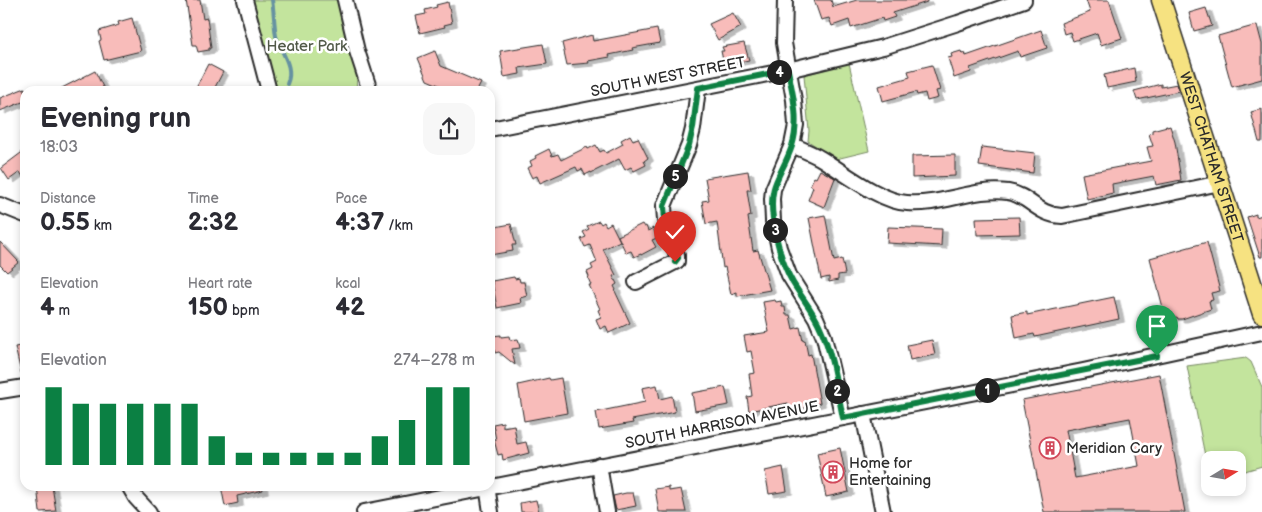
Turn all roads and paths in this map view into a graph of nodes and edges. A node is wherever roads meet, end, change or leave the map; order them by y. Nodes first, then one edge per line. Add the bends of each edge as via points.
1 (245, 0) edge
2 (345, 0) edge
3 (785, 0) edge
4 (1024, 0) edge
5 (1161, 0) edge
6 (788, 70) junction
7 (268, 86) edge
8 (368, 86) edge
9 (698, 88) junction
10 (495, 128) edge
11 (792, 145) junction
12 (1220, 184) junction
13 (0, 205) edge
14 (20, 213) edge
15 (636, 282) dead end
16 (1262, 314) edge
17 (1262, 332) edge
18 (20, 388) edge
19 (0, 391) edge
20 (863, 414) junction
21 (843, 418) junction
22 (599, 466) junction
23 (495, 486) edge
24 (132, 491) edge
25 (467, 491) edge
26 (488, 491) edge
27 (149, 512) edge
28 (364, 512) edge
29 (491, 512) edge
30 (607, 512) edge
31 (883, 512) edge

1 - 7 street
2 - 8 street
3 - 6 street via 784,43
4 - 6 street, SOUTH WEST STREET via 904,41
5 - 12 main road, WEST CHATHAM STREET
6 - 9 street, SOUTH WEST STREET
6 - 11 street via 796,125
9 - 10 street, SOUTH WEST STREET
9 - 15 street via 689,145 664,206 677,261
11 - 12 street via 817,156 885,197 906,204 978,193 1010,192 1043,212 1062,216
11 - 21 street via 773,189 773,220 789,275 824,337
12 - 16 main road, WEST CHATHAM STREET
13 - 14 street
17 - 20 street, SOUTH HARRISON AVENUE
18 - 19 street
20 - 21 street, SOUTH HARRISON AVENUE
20 - 31 street
21 - 22 street, SOUTH HARRISON AVENUE
22 - 23 street, SOUTH HARRISON AVENUE
22 - 30 street
24 - 27 street
25 - 28 street, SOUTH HARRISON AVENUE
26 - 29 street

